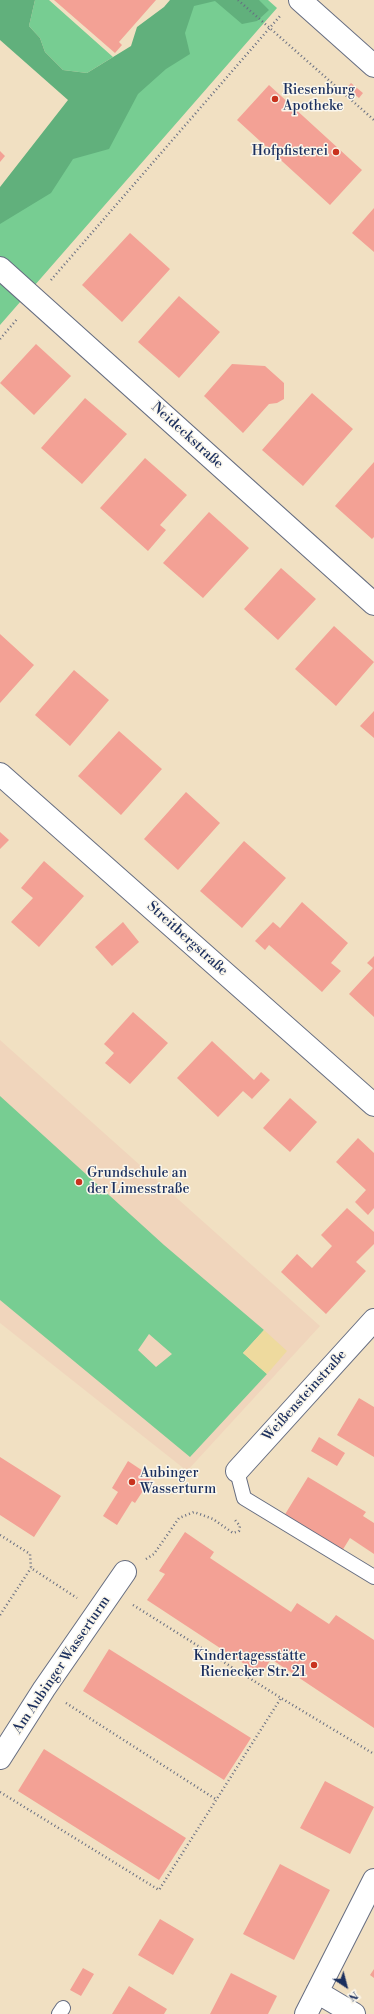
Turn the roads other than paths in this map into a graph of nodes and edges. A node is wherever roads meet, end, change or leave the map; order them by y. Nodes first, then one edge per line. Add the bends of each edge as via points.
1 (292, 6) edge
2 (374, 66) edge
3 (0, 268) edge
4 (374, 604) edge
5 (0, 774) edge
6 (374, 1105) edge
7 (374, 1320) edge
8 (237, 1471) joint
9 (125, 1572) road end
10 (374, 1577) edge
11 (0, 1758) edge
12 (374, 1880) edge
13 (317, 1992) junction
14 (306, 2014) edge
15 (354, 2014) edge

1 - 2 street
3 - 4 street, Neideckstraße
5 - 6 street, Streitbergstraße
7 - 8 street, Weißensteinstraße
8 - 10 lane via 244,1498
9 - 11 street, Am Aubinger Wasserturm
12 - 13 street
13 - 14 street
13 - 15 street

